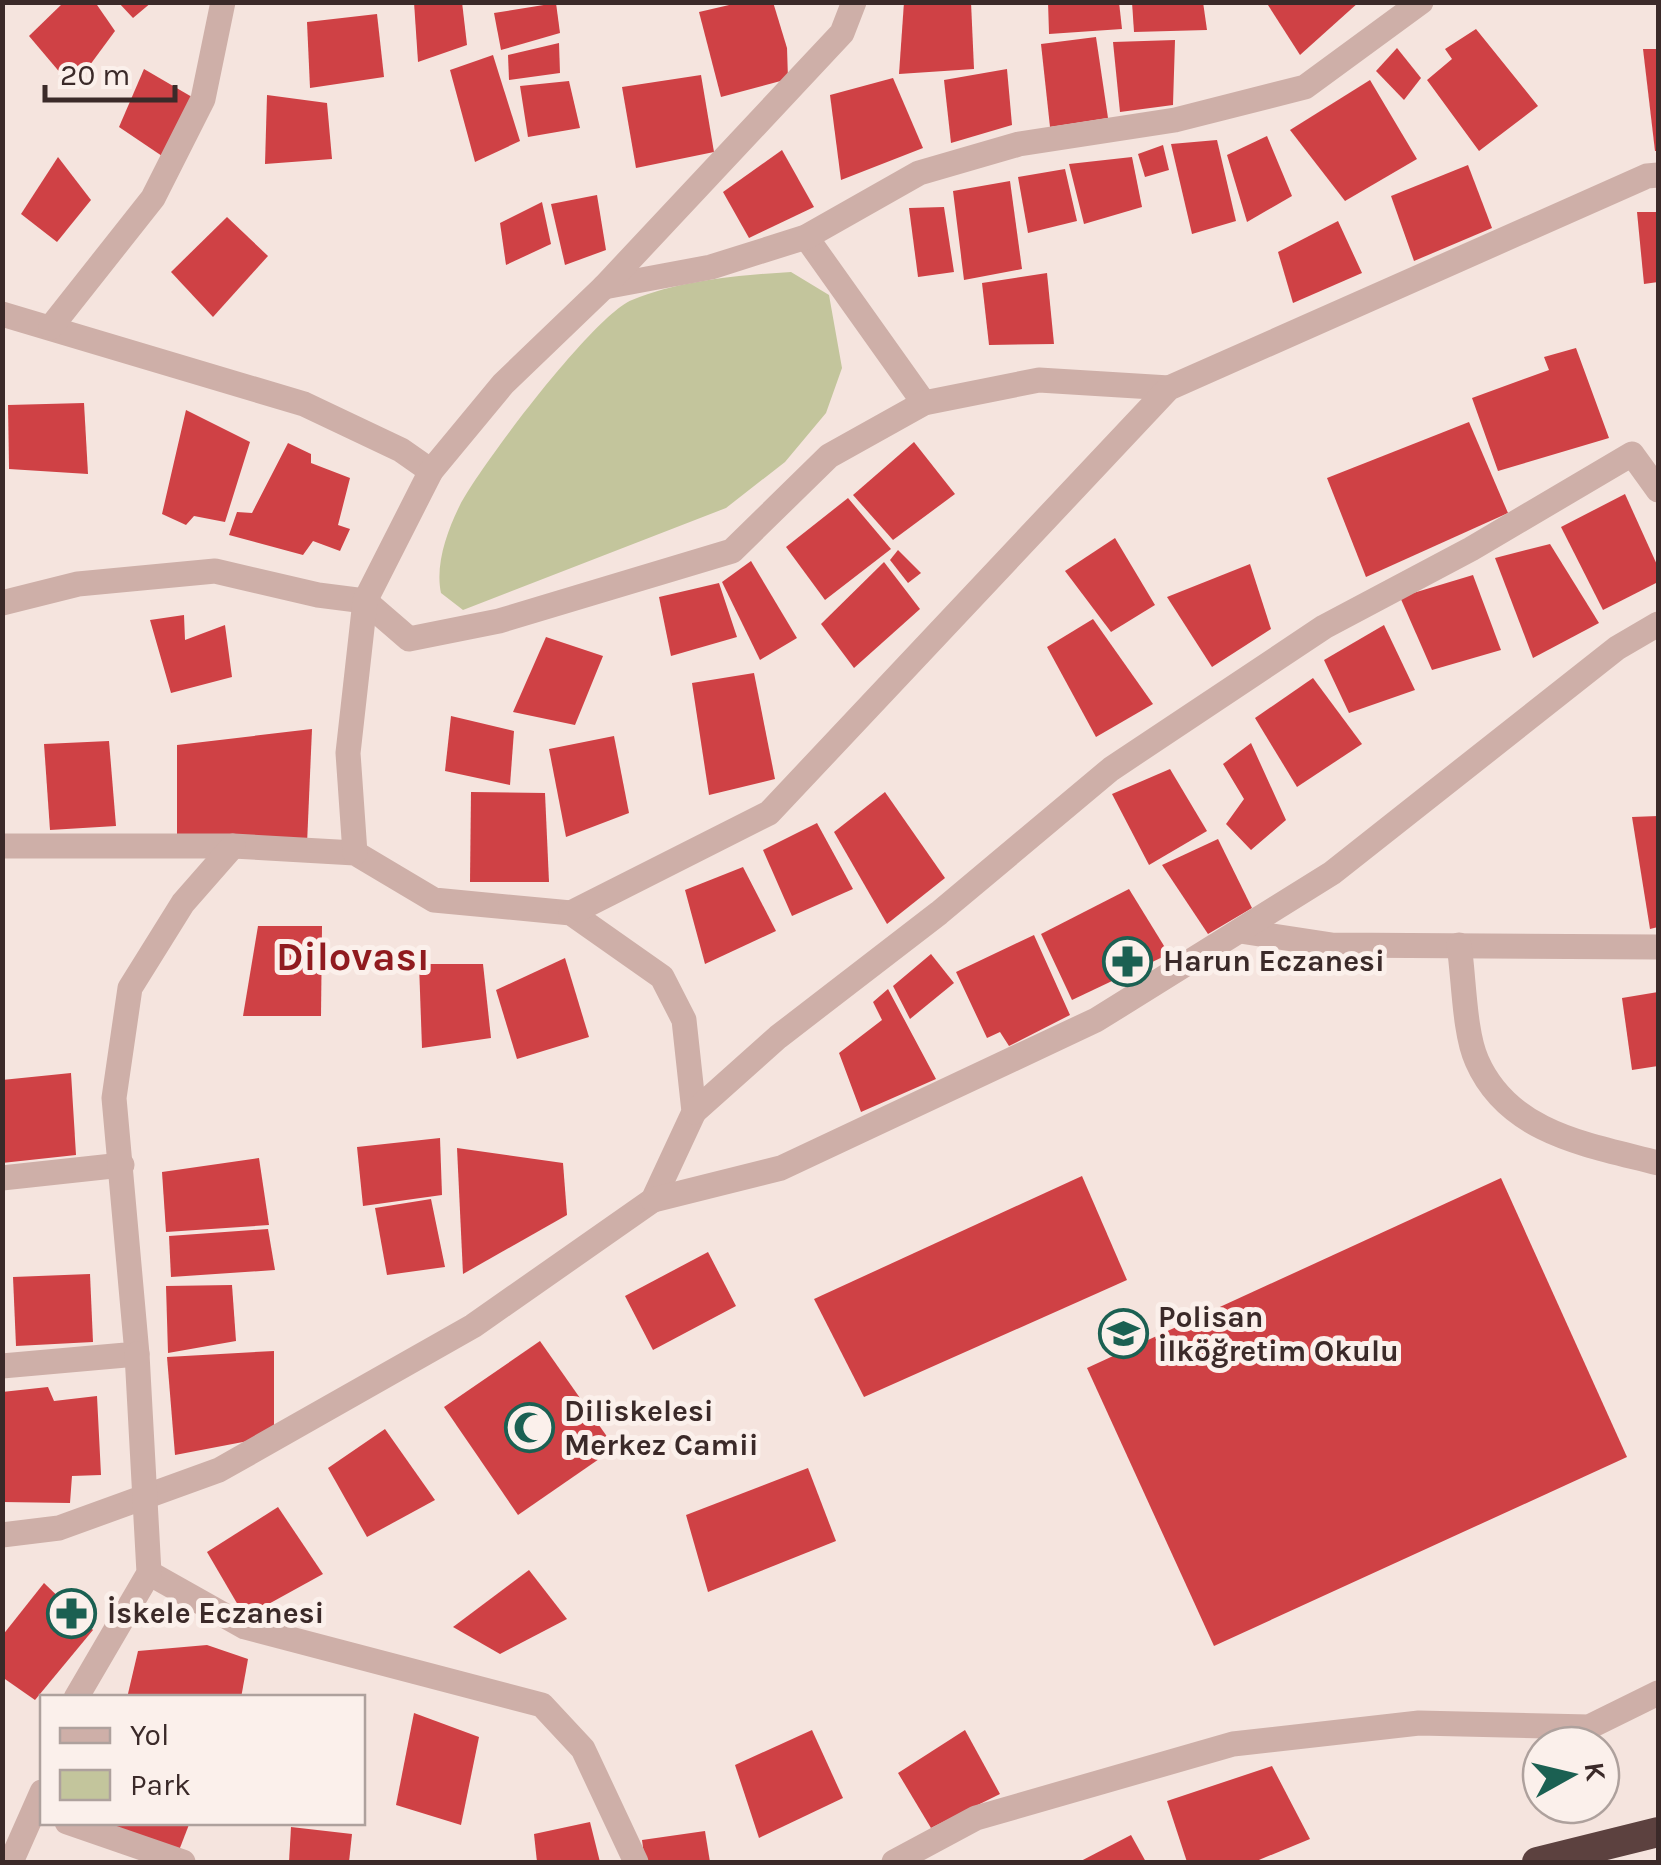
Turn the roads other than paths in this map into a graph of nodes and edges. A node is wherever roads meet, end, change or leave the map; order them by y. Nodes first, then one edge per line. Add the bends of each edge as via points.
1 (223, 2) edge
2 (854, 2) edge
3 (1405, 7) edge
4 (1658, 175) edge
5 (806, 237) junction
6 (604, 288) junction
7 (2, 314) edge
8 (51, 327) junction
9 (1169, 388) junction
10 (924, 403) junction
11 (432, 471) junction
12 (1658, 490) edge
13 (366, 601) junction
14 (2, 603) edge
15 (1658, 624) edge
16 (1658, 644) edge
17 (1617, 648) junction
18 (2, 846) edge
19 (233, 846) junction
20 (355, 853) junction
21 (571, 914) junction
22 (1240, 930) junction
23 (1460, 946) junction
24 (1658, 947) edge
25 (694, 1112) junction
26 (1658, 1163) edge
27 (122, 1166) junction
28 (2, 1178) edge
29 (653, 1200) junction
30 (137, 1354) junction
31 (2, 1366) edge
32 (146, 1500) junction
33 (2, 1535) edge
34 (149, 1573) junction
35 (1658, 1692) edge
36 (78, 1695) edge
37 (40, 1806) edge
38 (76, 1825) edge
39 (1658, 1832) edge
40 (11, 1862) edge
41 (183, 1862) edge
42 (636, 1862) edge
43 (894, 1862) edge
44 (1537, 1862) edge

1 - 8 street via 203,99 154,198
2 - 6 street via 842,33
3 - 5 street via 1305,87 1175,120 1020,144 919,173
4 - 9 street
5 - 6 street via 711,267
5 - 10 street
6 - 11 street via 503,384
7 - 8 street
8 - 11 street via 304,404
9 - 10 street via 1039,380
9 - 21 street via 768,813
10 - 13 street via 829,456 732,552 499,621 408,639
11 - 13 street
12 - 25 street via 1632,454 1324,627 1111,769
13 - 14 street via 215,571 78,584
13 - 20 street via 348,753
15 - 17 street
16 - 17 street
17 - 22 street via 1332,873
18 - 19 street
19 - 20 street
19 - 27 street via 183,904 130,988 114,1098
20 - 21 street via 434,900
21 - 25 street via 662,977 684,1020
22 - 23 street via 1332,945
22 - 29 street via 1096,1020 781,1168
23 - 24 street
23 - 26 street via 1476,1059 1508,1109 1563,1137
25 - 29 street
27 - 28 street
27 - 30 street
29 - 32 street via 473,1326 219,1470
30 - 31 street
30 - 32 street
32 - 33 street via 59,1528
32 - 34 street
34 - 36 street
34 - 42 street via 245,1626 542,1705 583,1749
35 - 43 street via 1589,1727 1419,1723 1233,1744 976,1818
37 - 40 street
38 - 41 street
39 - 44 highway

